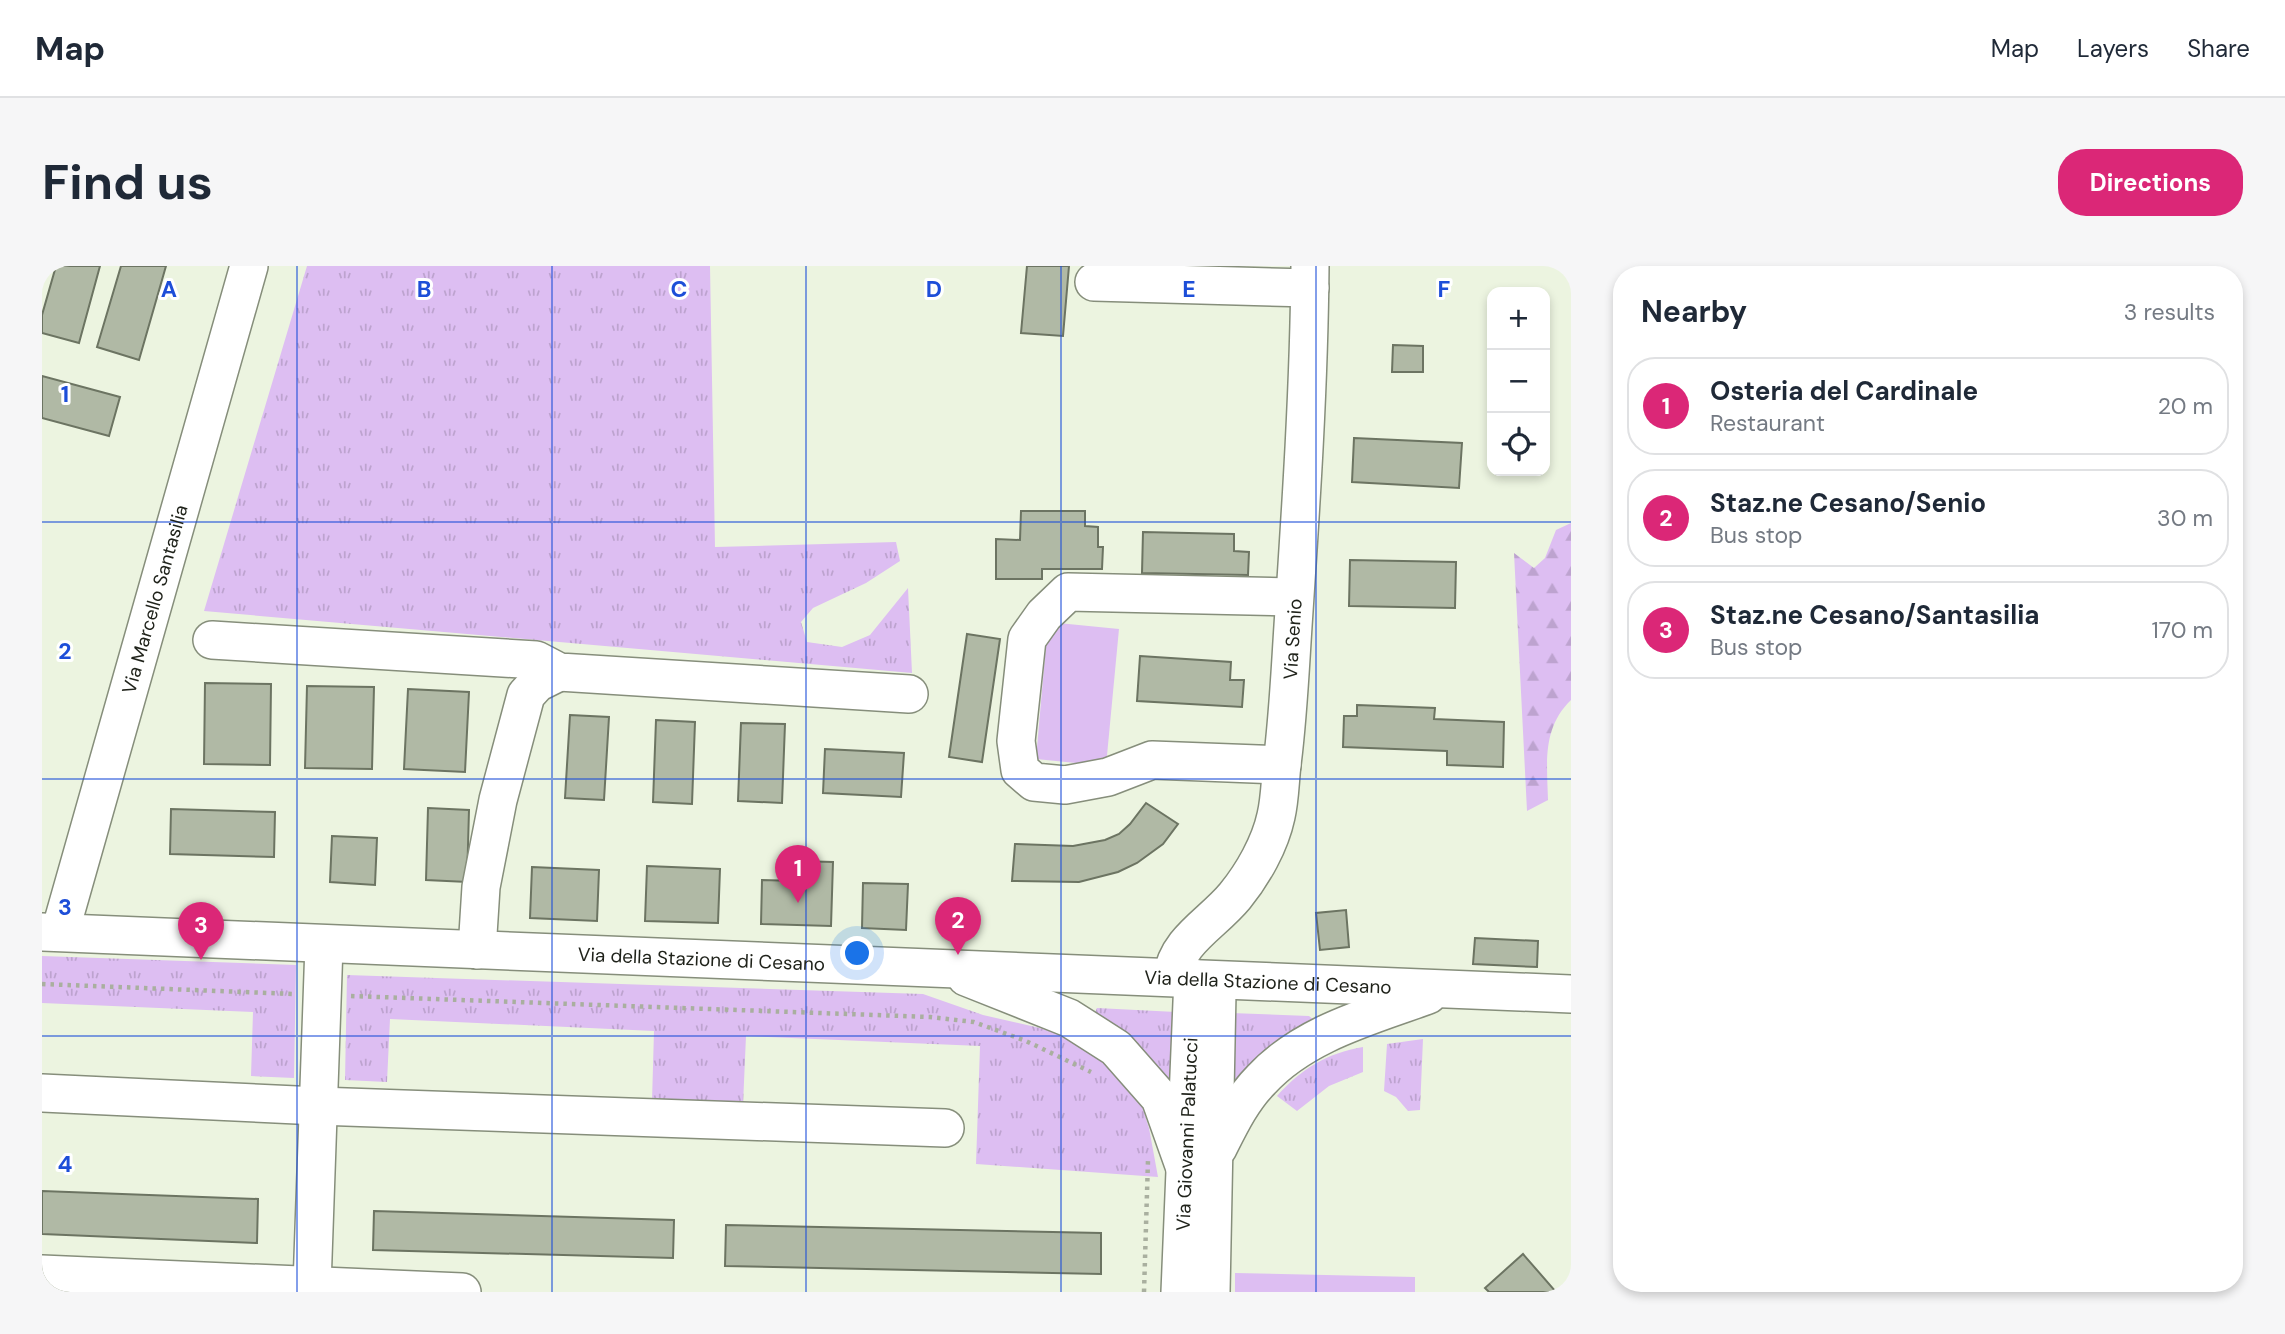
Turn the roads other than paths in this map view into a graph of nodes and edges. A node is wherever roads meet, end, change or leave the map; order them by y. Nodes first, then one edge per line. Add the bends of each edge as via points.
1 (249, 266) edge
2 (1310, 277) edge
3 (1094, 282) edge
4 (1294, 597) junction
5 (212, 640) dead end
6 (559, 672) junction
7 (909, 694) dead end
8 (1282, 765) junction
9 (51, 932) edge
10 (324, 945) junction
11 (477, 950) junction
12 (939, 967) junction
13 (1194, 978) junction
14 (1448, 989) junction
15 (1571, 994) edge
16 (42, 1093) edge
17 (318, 1106) junction
18 (944, 1128) dead end
19 (1200, 1163) junction
20 (42, 1274) edge
21 (312, 1286) junction
22 (462, 1292) edge
23 (1180, 1292) edge
24 (1211, 1292) edge

1 - 9 street, Via Marcello Santasilia
2 - 3 street
2 - 4 street, Via Senio
4 - 8 street, Via Senio
4 - 8 street via 1068,592 1027,639 1016,741 1020,770 1034,782 1065,785 1108,777 1152,760
5 - 6 street via 536,660
6 - 7 street
6 - 11 street via 537,683 526,695 481,887
8 - 13 street, Via Senio via 1276,818 1266,845 1236,895 1181,949 1174,962
9 - 10 street, Via della Stazione di Cesano
10 - 11 street, Via della Stazione di Cesano
10 - 17 street
11 - 12 street, Via della Stazione di Cesano
12 - 13 street, Via della Stazione di Cesano
12 - 19 street via 1069,1018 1116,1048 1160,1098
13 - 14 street, Via della Stazione di Cesano
13 - 19 street, Via Giovanni Palatucci
14 - 15 street, Via della Stazione di Cesano
14 - 19 street via 1352,1022 1304,1045 1258,1082
16 - 17 street
17 - 18 street
17 - 21 street
19 - 23 street, Via Giovanni Palatucci
19 - 24 street, Via Giovanni Palatucci
20 - 21 street
21 - 22 street

